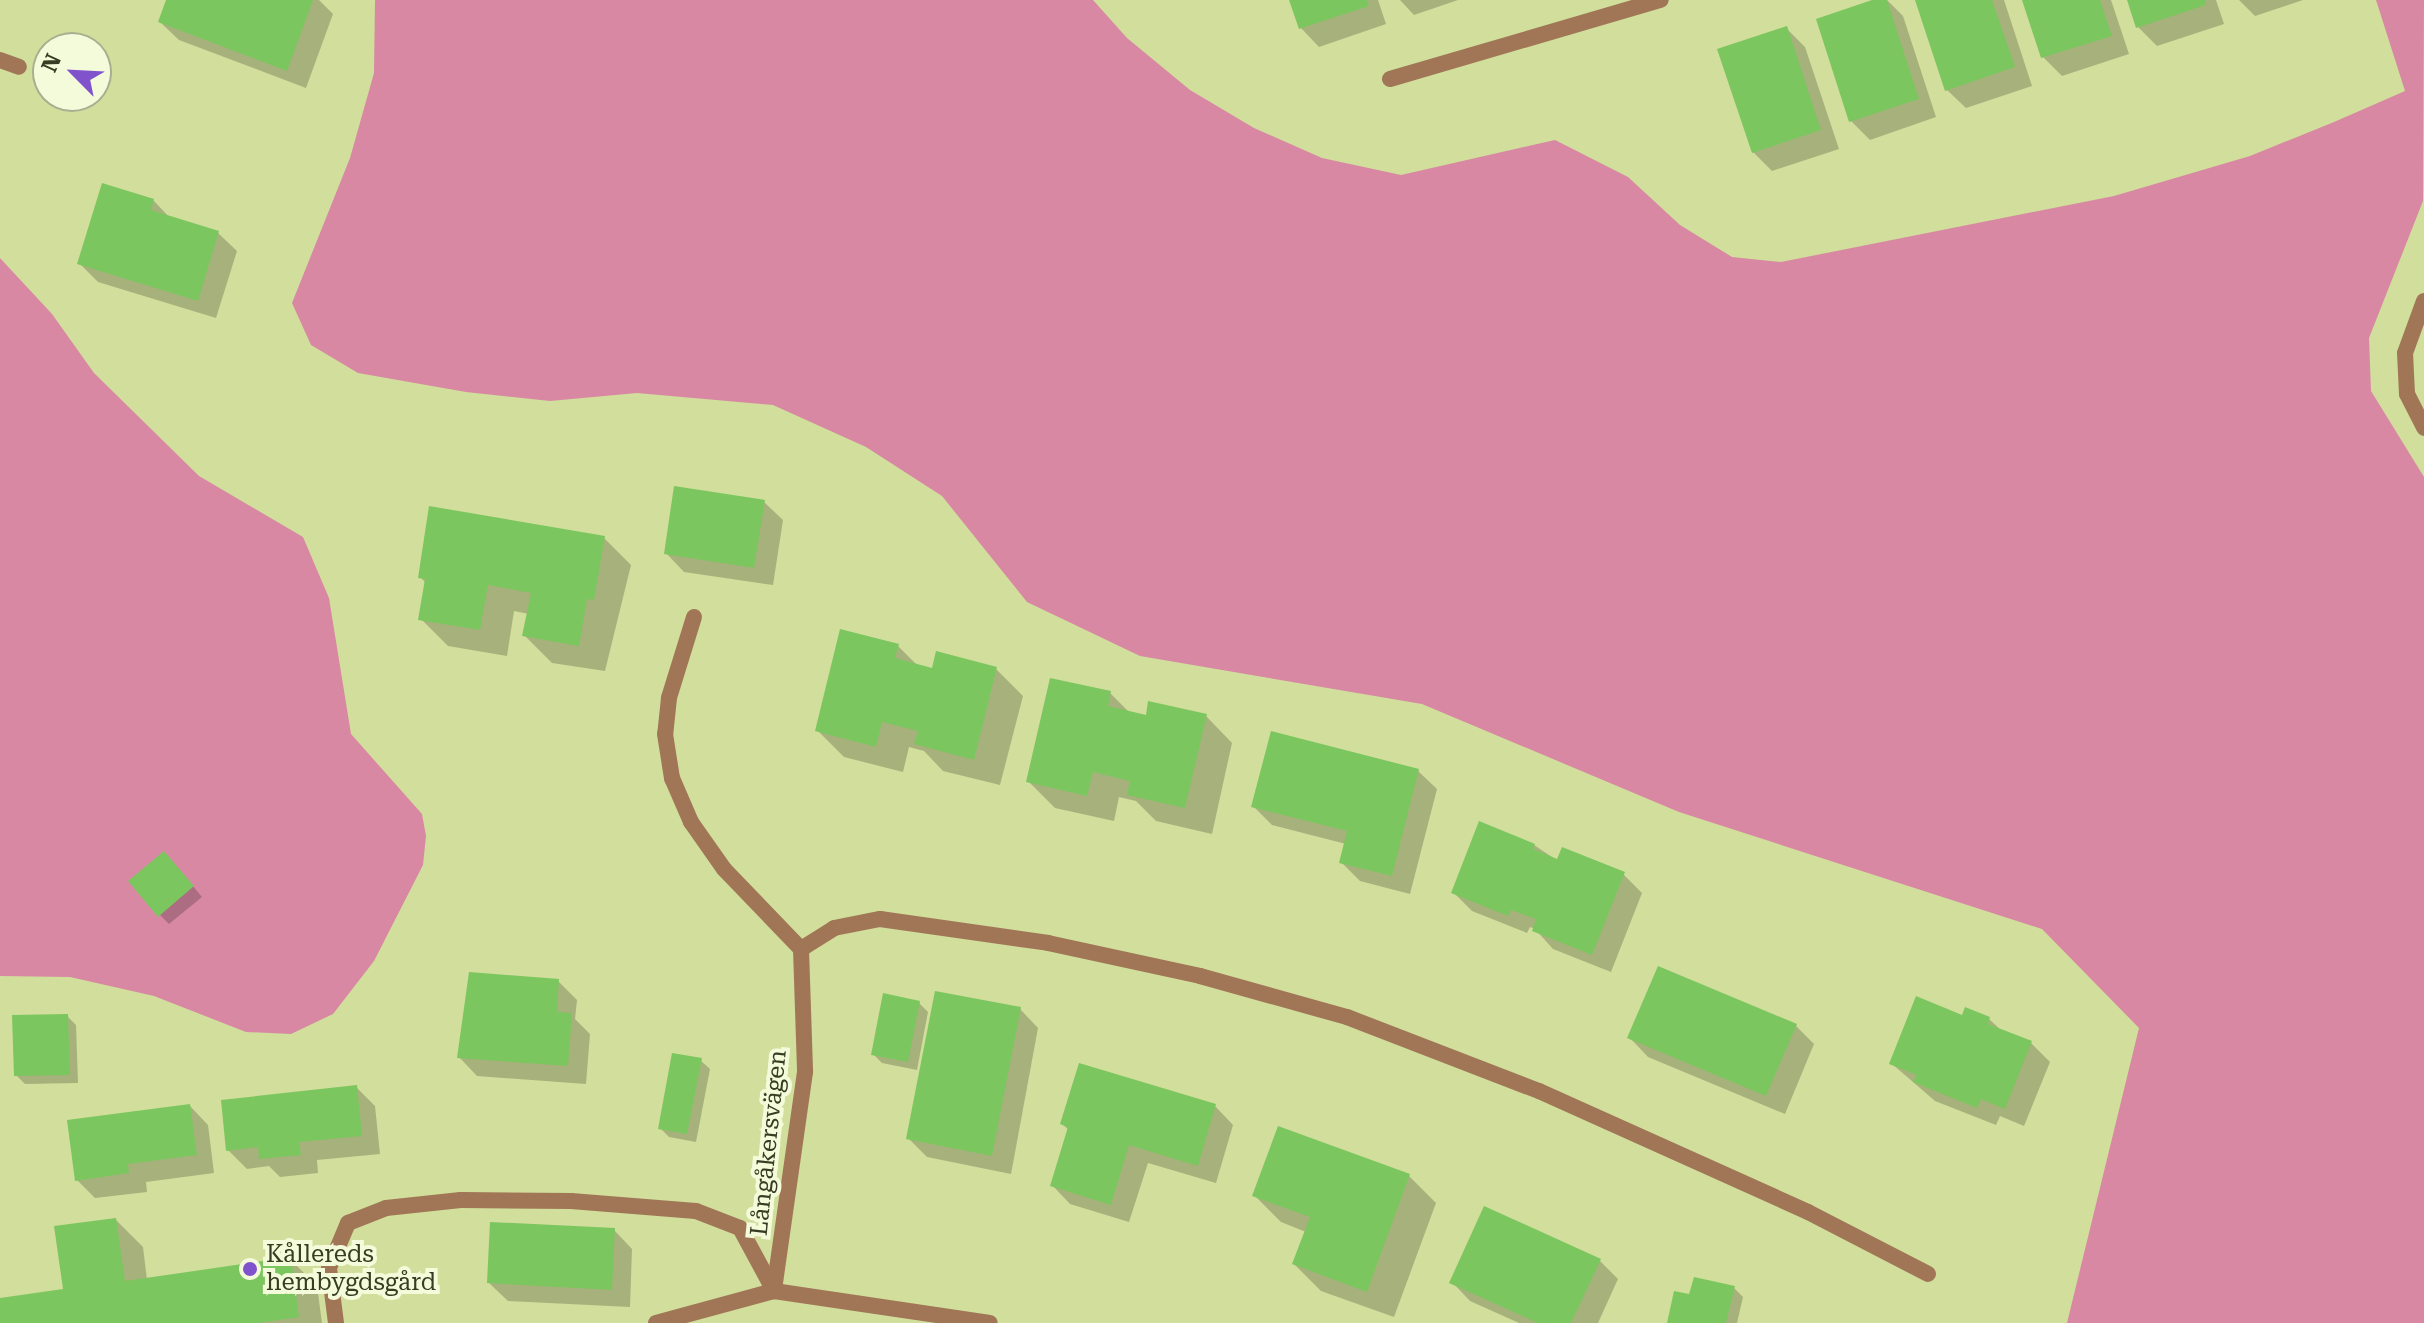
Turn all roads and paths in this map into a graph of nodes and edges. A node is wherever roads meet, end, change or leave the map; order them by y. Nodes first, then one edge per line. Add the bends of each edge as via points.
1 (1661, 0) edge
2 (0, 60) edge
3 (19, 67) dead end
4 (1390, 79) dead end
5 (2424, 301) edge
6 (2424, 428) edge
7 (694, 617) dead end
8 (801, 949) junction
9 (1928, 1274) dead end
10 (774, 1291) junction
11 (336, 1323) edge
12 (656, 1323) edge
13 (990, 1323) edge

1 - 4 street
2 - 3 street
5 - 6 street via 2405,353 2407,394
7 - 8 street via 669,698 665,734 672,778 691,822 724,869
8 - 9 street via 834,928 880,919 1124,959 1347,1017 1539,1091 1808,1212
8 - 10 street, Långåkersvägen via 805,1072
10 - 11 street, Långåkersvägen via 740,1228 696,1211 571,1201 461,1200 386,1208 348,1223 329,1268
10 - 12 street
10 - 13 street

